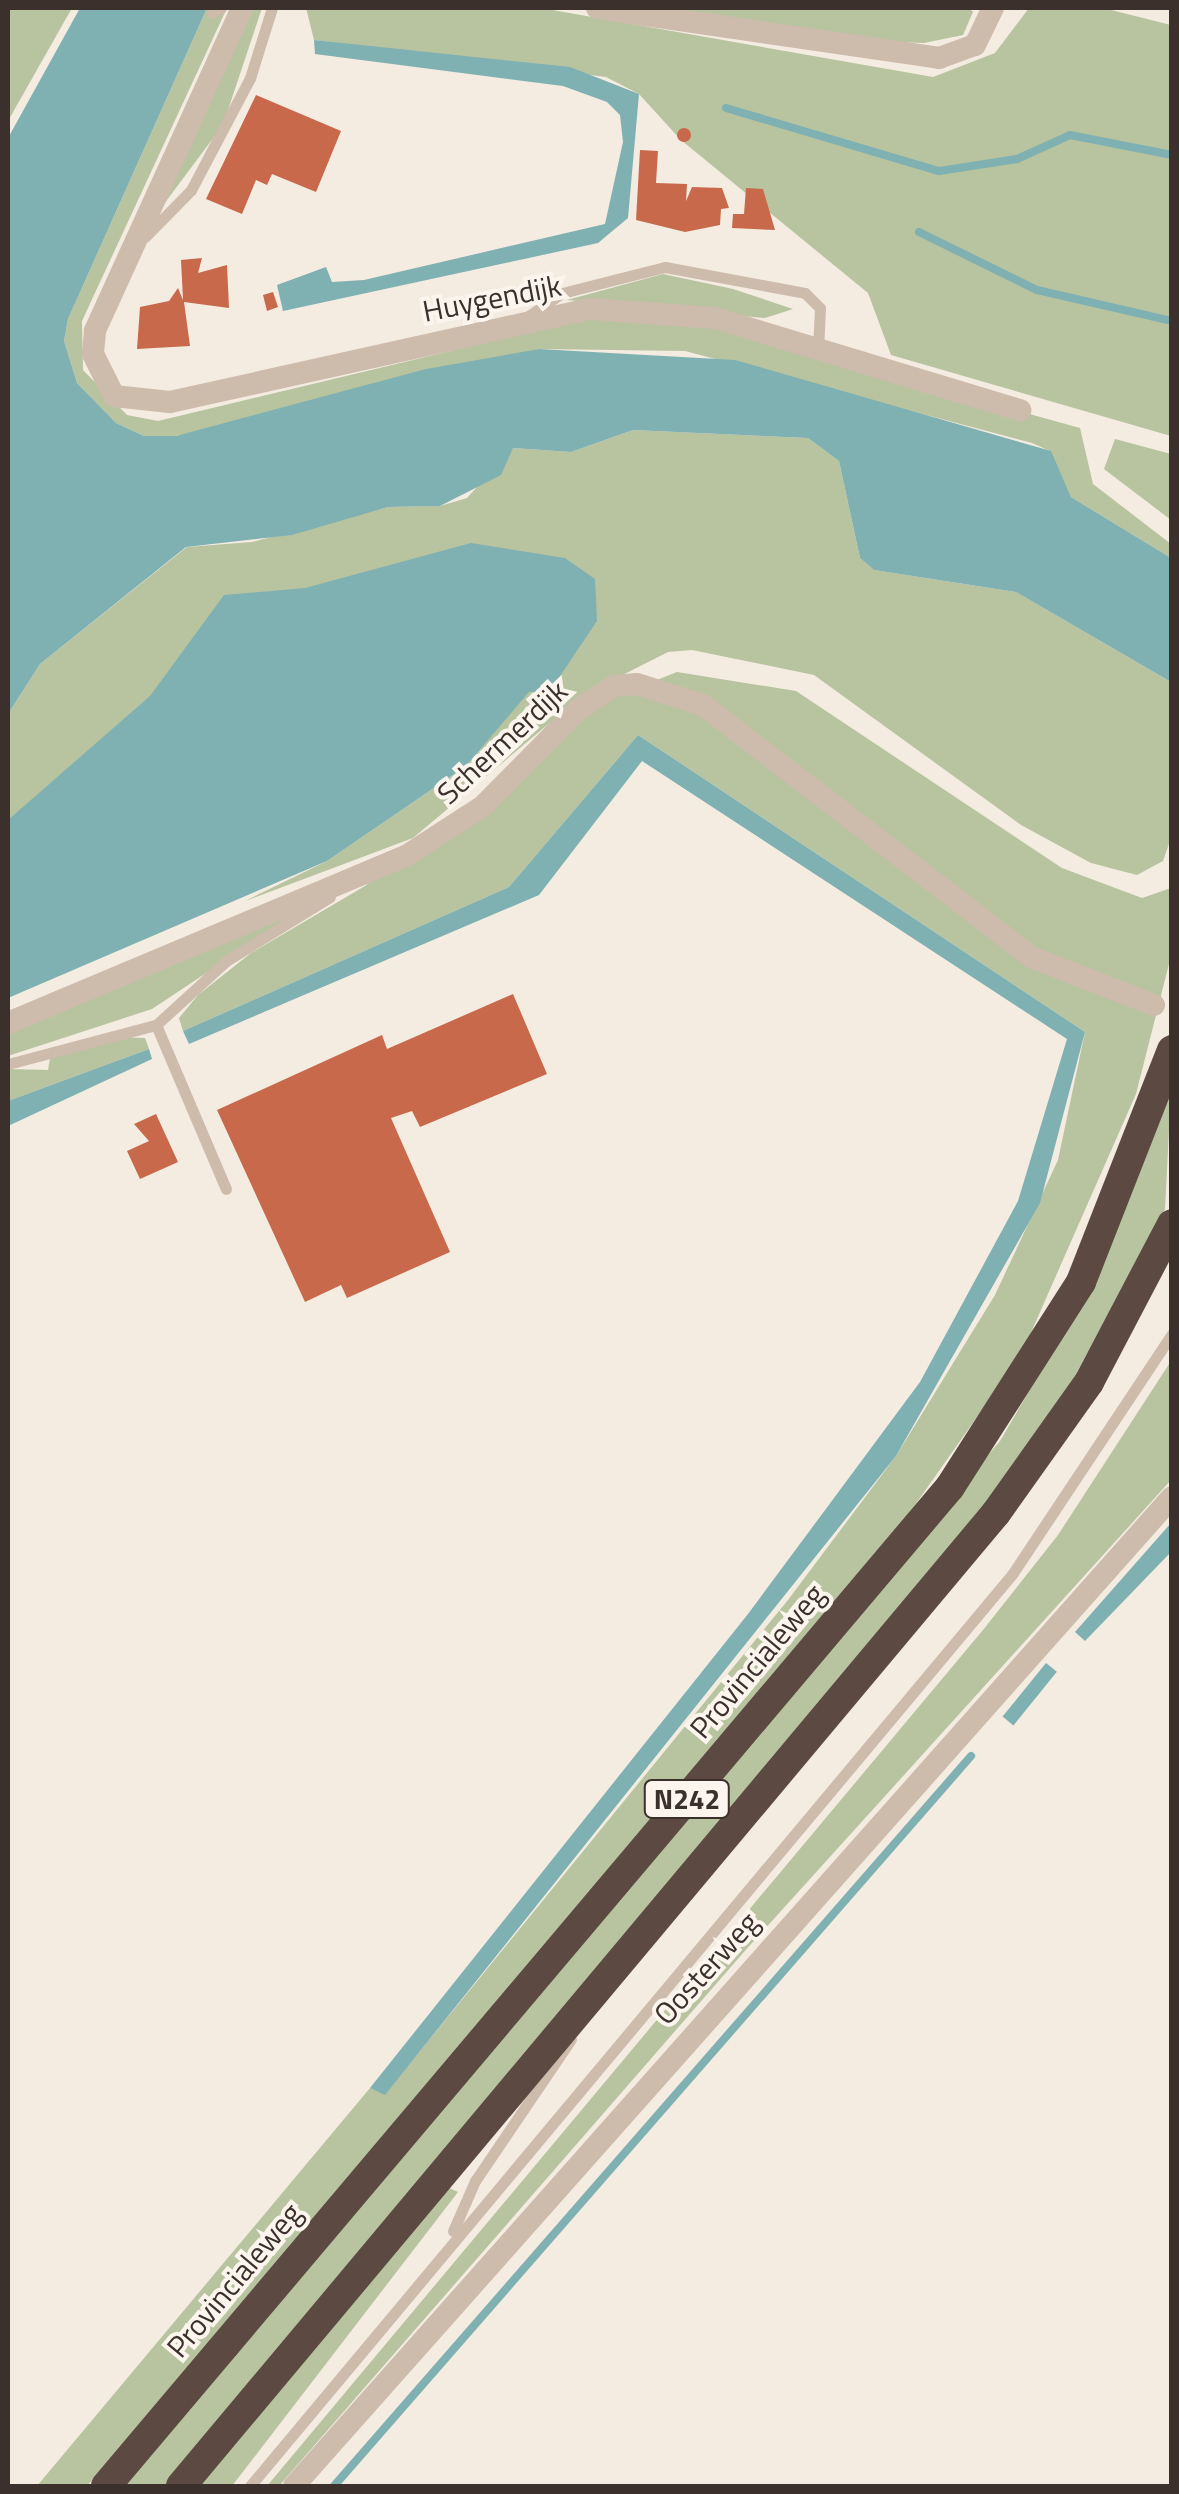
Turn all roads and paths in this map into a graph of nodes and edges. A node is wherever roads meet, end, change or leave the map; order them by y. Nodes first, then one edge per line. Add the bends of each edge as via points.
1 (242, 8) edge
2 (272, 8) edge
3 (597, 8) edge
4 (993, 8) edge
5 (122, 261) junction
6 (527, 316) junction
7 (818, 350) junction
8 (1020, 410) dead end
9 (372, 872) junction
10 (1154, 1006) dead end
11 (8, 1022) edge
12 (156, 1025) junction
13 (1172, 1050) edge
14 (8, 1064) edge
15 (226, 1189) dead end
16 (1172, 1224) edge
17 (1172, 1334) edge
18 (1172, 1497) edge
19 (587, 2003) junction
20 (448, 2244) junction
21 (106, 2486) edge
22 (180, 2486) edge
23 (250, 2486) edge
24 (294, 2486) edge

1 - 5 street, Huygendijk
2 - 5 lane, Huygendijk via 250,78 191,190
3 - 4 street via 940,58 975,45
5 - 6 street, Huygendijk via 93,354 114,396 134,403 170,402
6 - 7 street, Huygendijk via 591,310 715,318
6 - 7 lane via 562,293 665,267 805,293 820,308
7 - 8 street, Huygendijk
9 - 10 street, Schermerdijk via 483,806 598,695 657,684 703,705 1031,957
9 - 11 street, Schermerdijk
9 - 12 lane via 226,962
12 - 14 lane
12 - 15 lane
13 - 21 highway, Provincialeweg / N242 via 1081,1282 950,1487
16 - 19 highway, N242 via 1090,1382 996,1513
17 - 20 lane via 1012,1573
18 - 24 street, Oosterweg
19 - 20 lane via 563,2056 475,2181
19 - 22 highway, N242
20 - 23 lane

